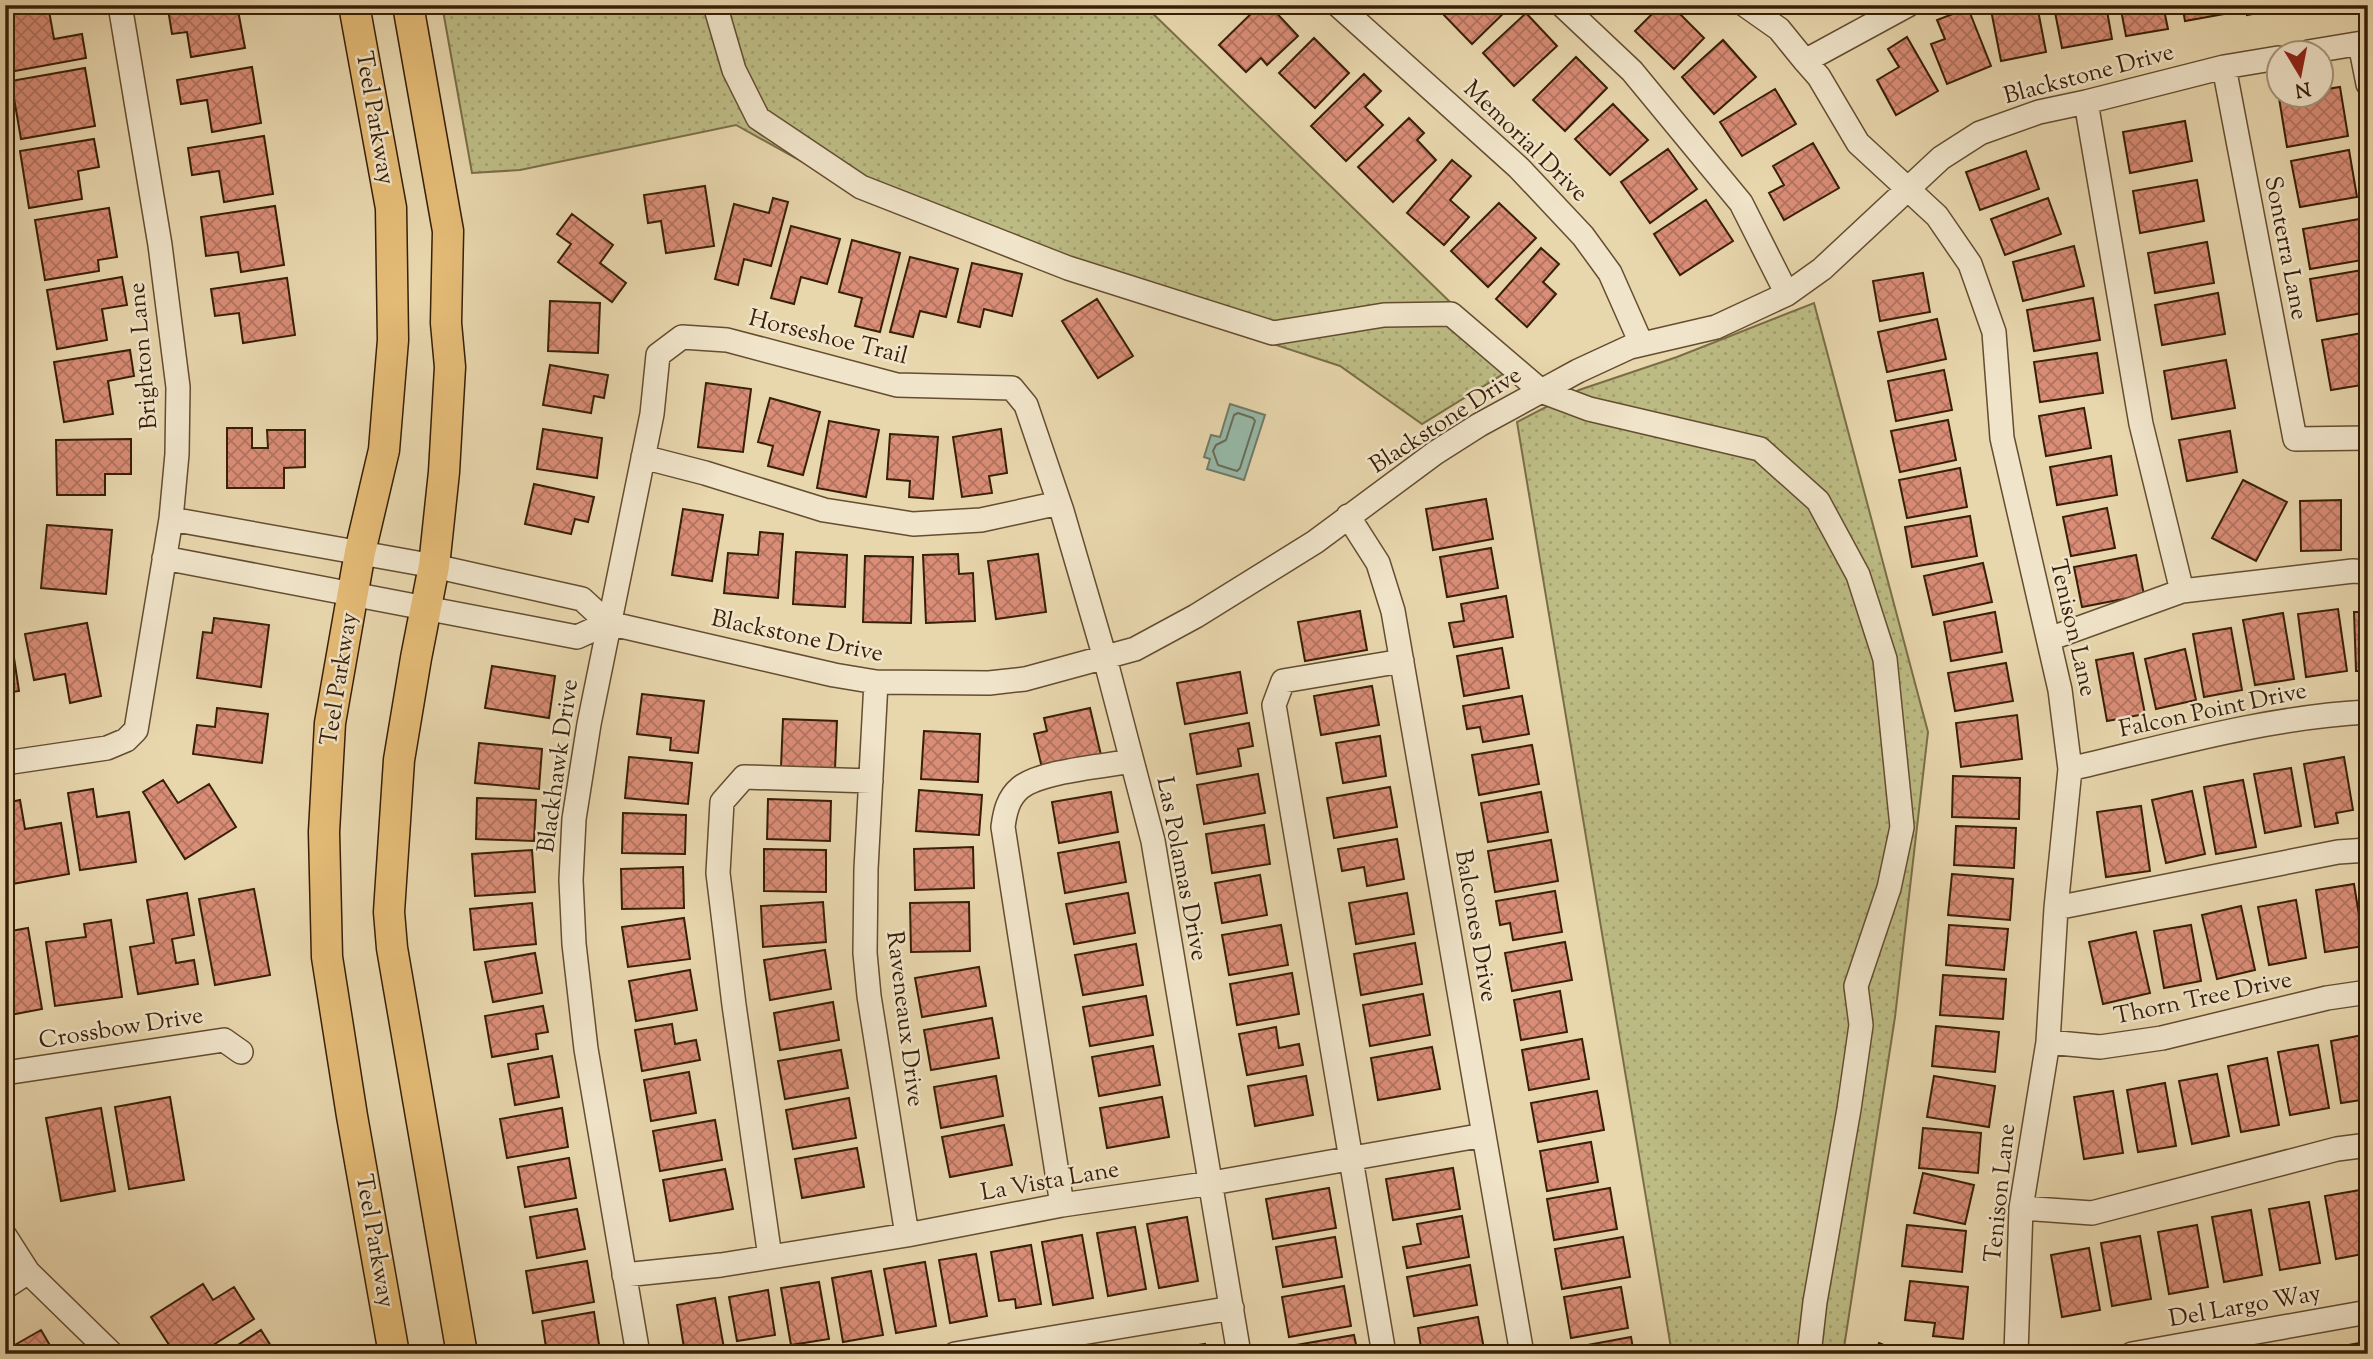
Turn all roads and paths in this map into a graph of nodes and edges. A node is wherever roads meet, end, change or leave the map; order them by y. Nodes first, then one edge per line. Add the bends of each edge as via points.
1 (120, 5) edge
2 (354, 5) edge
3 (408, 5) edge
4 (715, 5) edge
5 (1338, 5) edge
6 (1562, 5) edge
7 (1745, 5) edge
8 (1908, 5) edge
9 (2364, 43) edge
10 (2334, 48) edge
11 (2264, 60) edge
12 (1805, 61) junction
13 (2224, 67) junction
14 (2368, 84) edge
15 (2086, 102) junction
16 (1906, 189) junction
17 (1787, 294) junction
18 (1641, 343) junction
19 (658, 355) joint
20 (1541, 391) junction
21 (1026, 405) joint
22 (2368, 438) edge
23 (643, 457) junction
24 (1059, 503) junction
25 (1348, 516) junction
26 (171, 519) junction
27 (360, 552) junction
28 (164, 558) junction
29 (434, 566) junction
30 (2368, 572) edge
31 (2182, 592) junction
32 (354, 593) junction
33 (428, 607) junction
34 (608, 623) junction
35 (2049, 639) junction
36 (1105, 658) junction
37 (1402, 661) junction
38 (876, 682) junction
39 (2368, 712) edge
40 (1132, 761) junction
41 (5, 763) edge
42 (2070, 769) junction
43 (871, 781) junction
44 (2368, 850) edge
45 (2056, 908) junction
46 (2368, 992) edge
47 (2048, 1042) junction
48 (241, 1052) dead end
49 (5, 1073) edge
50 (1485, 1135) junction
51 (2368, 1145) edge
52 (1350, 1158) junction
53 (1212, 1183) junction
54 (1062, 1205) junction
55 (2021, 1208) junction
56 (907, 1235) junction
57 (5, 1236) edge
58 (769, 1257) junction
59 (28, 1272) junction
60 (624, 1275) junction
61 (5, 1287) edge
62 (1232, 1308) junction
63 (2368, 1312) edge
64 (2162, 1351) edge
65 (112, 1354) edge
66 (394, 1354) edge
67 (462, 1354) edge
68 (638, 1354) edge
69 (955, 1354) edge
70 (1239, 1354) edge
71 (1384, 1354) edge
72 (1522, 1354) edge
73 (1809, 1354) edge
74 (2016, 1354) edge
75 (2132, 1354) edge

1 - 26 street, Brighton Lane via 160,245 178,387
2 - 27 main road, Teel Parkway via 391,208 393,340 384,450
3 - 29 main road via 448,231 450,367
4 - 20 street via 734,70 758,118 862,187 1068,268 1273,333 1384,315 1451,314
5 - 18 street, Memorial Drive via 1519,168 1583,236 1610,273
6 - 17 street via 1632,71 1741,202
7 - 12 street, Tenison Lane via 1779,29
8 - 12 street
9 - 10 street
9 - 14 street
11 - 13 street, Blackstone Drive
12 - 16 street, Tenison Lane via 1858,143
13 - 15 street, Blackstone Drive
13 - 22 street, Sonterra Lane via 2295,439
15 - 16 street, Blackstone Drive via 2039,111 1980,133 1941,158
15 - 31 street via 2141,424
16 - 17 street, Blackstone Drive via 1822,269
16 - 35 street, Tenison Lane via 1937,216 1970,264 1994,332 2002,438
17 - 18 street, Blackstone Drive via 1716,327
18 - 20 street, Blackstone Drive
19 - 21 street, Horseshoe Trail via 682,337 727,340 897,385 1012,388
19 - 23 street, Blackhawk Drive
20 - 25 street, Blackstone Drive via 1435,453
20 - 73 street via 1589,409 1760,449 1818,502 1858,575 1885,659 1902,827 1889,888 1856,986 1861,1025
21 - 24 street, Las Polamas Drive
23 - 24 street via 824,510 913,524 981,520
23 - 34 street, Blackhawk Drive
24 - 36 street, Las Polamas Drive
25 - 36 street, Blackstone Drive via 1315,542 1196,616 1135,649
25 - 37 street, Balcones Drive via 1378,563
26 - 27 street, Blackstone Drive
26 - 28 street, Brighton Lane
27 - 29 street, Blackstone Drive
27 - 32 main road, Teel Parkway
28 - 32 street
28 - 41 street, Brighton Lane via 136,730 107,748
29 - 33 main road
29 - 34 street, Blackstone Drive via 582,599
30 - 31 street
31 - 35 street
32 - 33 street
32 - 66 main road, Teel Parkway via 330,723 324,832 327,957
33 - 34 street via 577,637
33 - 67 main road via 399,760 389,912
34 - 38 street, Blackstone Drive
34 - 60 street, Blackhawk Drive via 573,818 571,911 586,1049
35 - 42 street, Tenison Lane
36 - 38 street, Blackstone Drive via 1054,673 989,683
36 - 40 street, Las Polamas Drive
37 - 50 street, Balcones Drive
37 - 52 street via 1283,681 1274,705
38 - 43 street, Raveneaux Drive
39 - 42 street, Falcon Point Drive via 2262,724
40 - 53 street, Las Polamas Drive via 1153,841
40 - 54 street via 1039,778 1020,788 1006,807 1003,827
42 - 45 street, Tenison Lane
43 - 56 street, Raveneaux Drive via 865,953
43 - 58 street via 744,777 722,802 718,873
44 - 45 street via 2338,852
45 - 47 street, Tenison Lane
46 - 47 street, Thorn Tree Drive via 2137,1042 2100,1047
47 - 55 street, Tenison Lane
48 - 49 street, Crossbow Drive via 224,1040
50 - 52 street, La Vista Lane
50 - 72 street, Balcones Drive
51 - 55 street via 2337,1149 2092,1213
52 - 53 street, La Vista Lane
52 - 71 street
53 - 54 street, La Vista Lane
53 - 62 street, Las Polamas Drive
54 - 56 street, La Vista Lane
55 - 74 street, Tenison Lane
56 - 58 street, La Vista Lane
57 - 59 street
58 - 60 street, La Vista Lane
59 - 61 street
59 - 65 street
60 - 68 street, Blackhawk Drive
62 - 69 street
62 - 70 street, Las Polamas Drive
63 - 64 street, Del Largo Way
64 - 75 street, Del Largo Way

